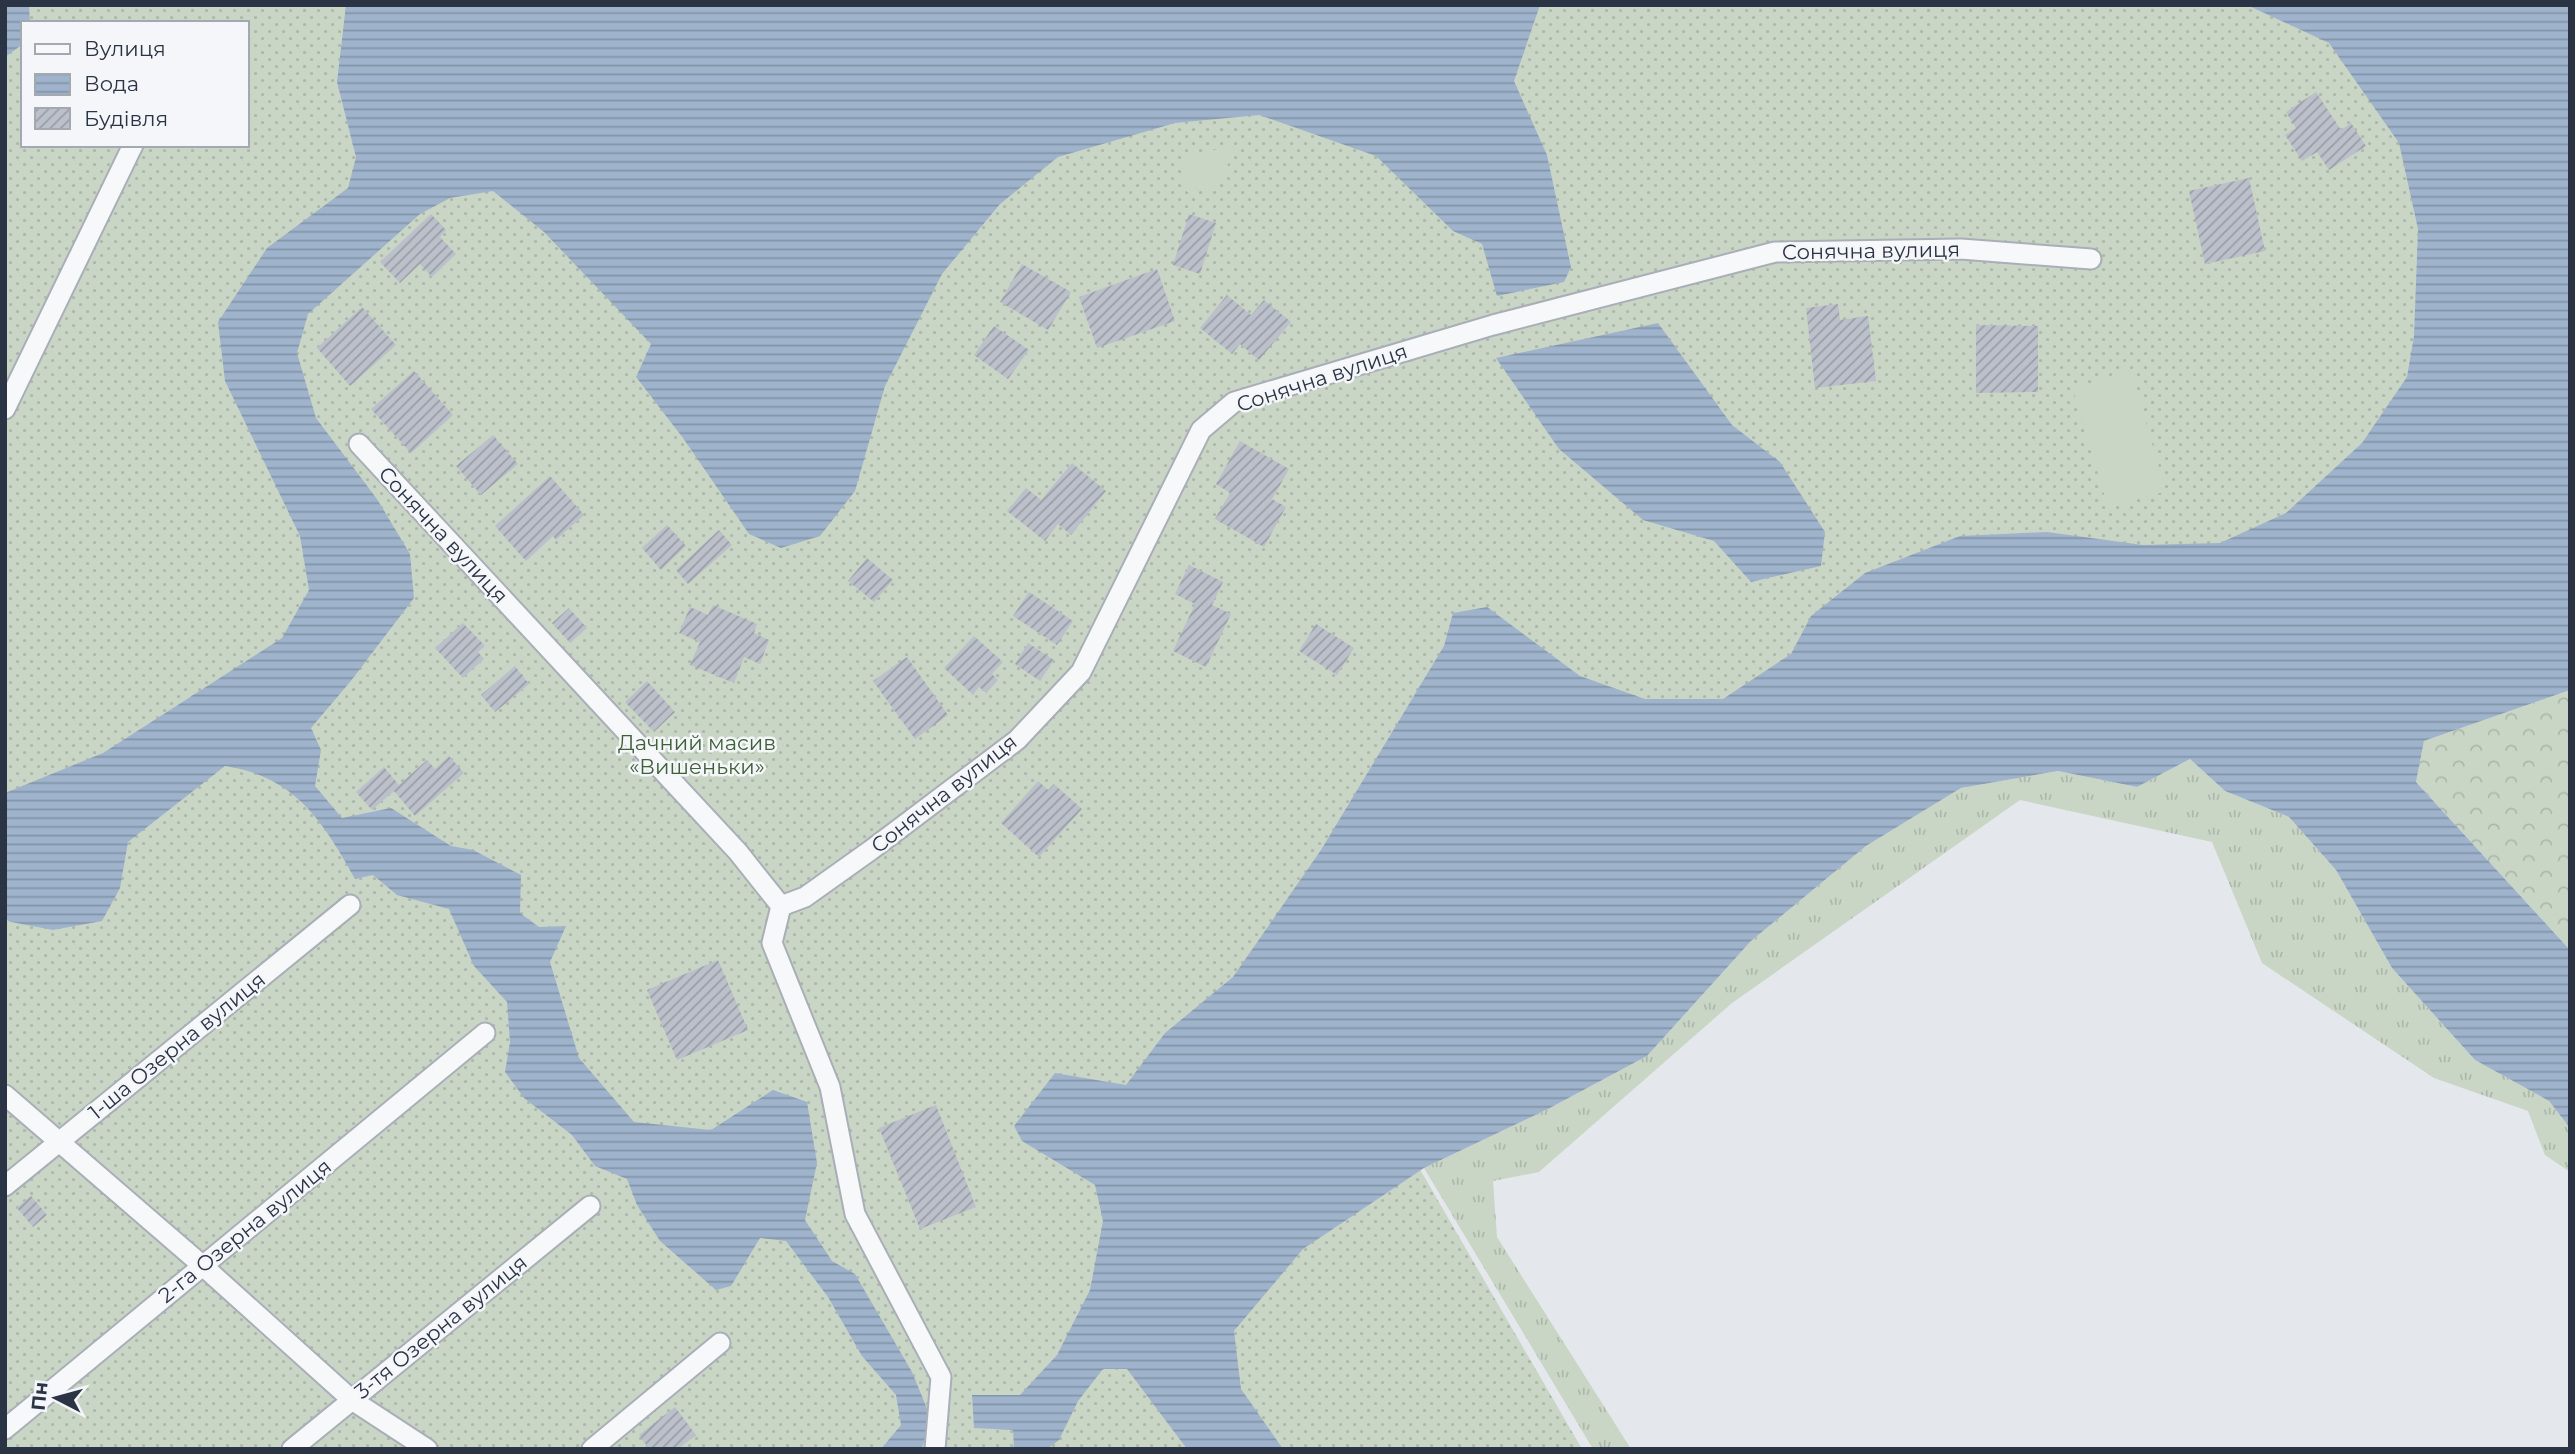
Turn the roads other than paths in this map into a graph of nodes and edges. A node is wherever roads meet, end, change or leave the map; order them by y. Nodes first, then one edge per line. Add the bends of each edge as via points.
1 (132, 147) edge
2 (2091, 259) dead end
3 (5, 409) edge
4 (359, 444) dead end
5 (349, 905) dead end
6 (781, 906) junction
7 (485, 1033) dead end
8 (5, 1095) edge
9 (60, 1142) junction
10 (5, 1186) edge
11 (590, 1206) dead end
12 (203, 1266) junction
13 (720, 1343) dead end
14 (352, 1399) junction
15 (5, 1429) edge
16 (292, 1449) edge
17 (427, 1449) edge
18 (592, 1449) edge
19 (935, 1449) edge

1 - 3 street
2 - 6 street, Сонячна вулиця via 1961,249 1775,252 1493,325 1234,402 1201,430 1081,673 1017,740 805,897
4 - 6 street, Сонячна вулиця via 738,852
5 - 9 street, 1-ша Озерна вулиця
6 - 19 street via 772,943 830,1087 855,1214 941,1377
7 - 12 street, 2-га Озерна вулиця
8 - 9 street
9 - 10 street, 1-ша Озерна вулиця
9 - 12 street
11 - 14 street, 3-тя Озерна вулиця
12 - 14 street
12 - 15 street, 2-га Озерна вулиця
13 - 18 street
14 - 16 street, 3-тя Озерна вулиця
14 - 17 street

